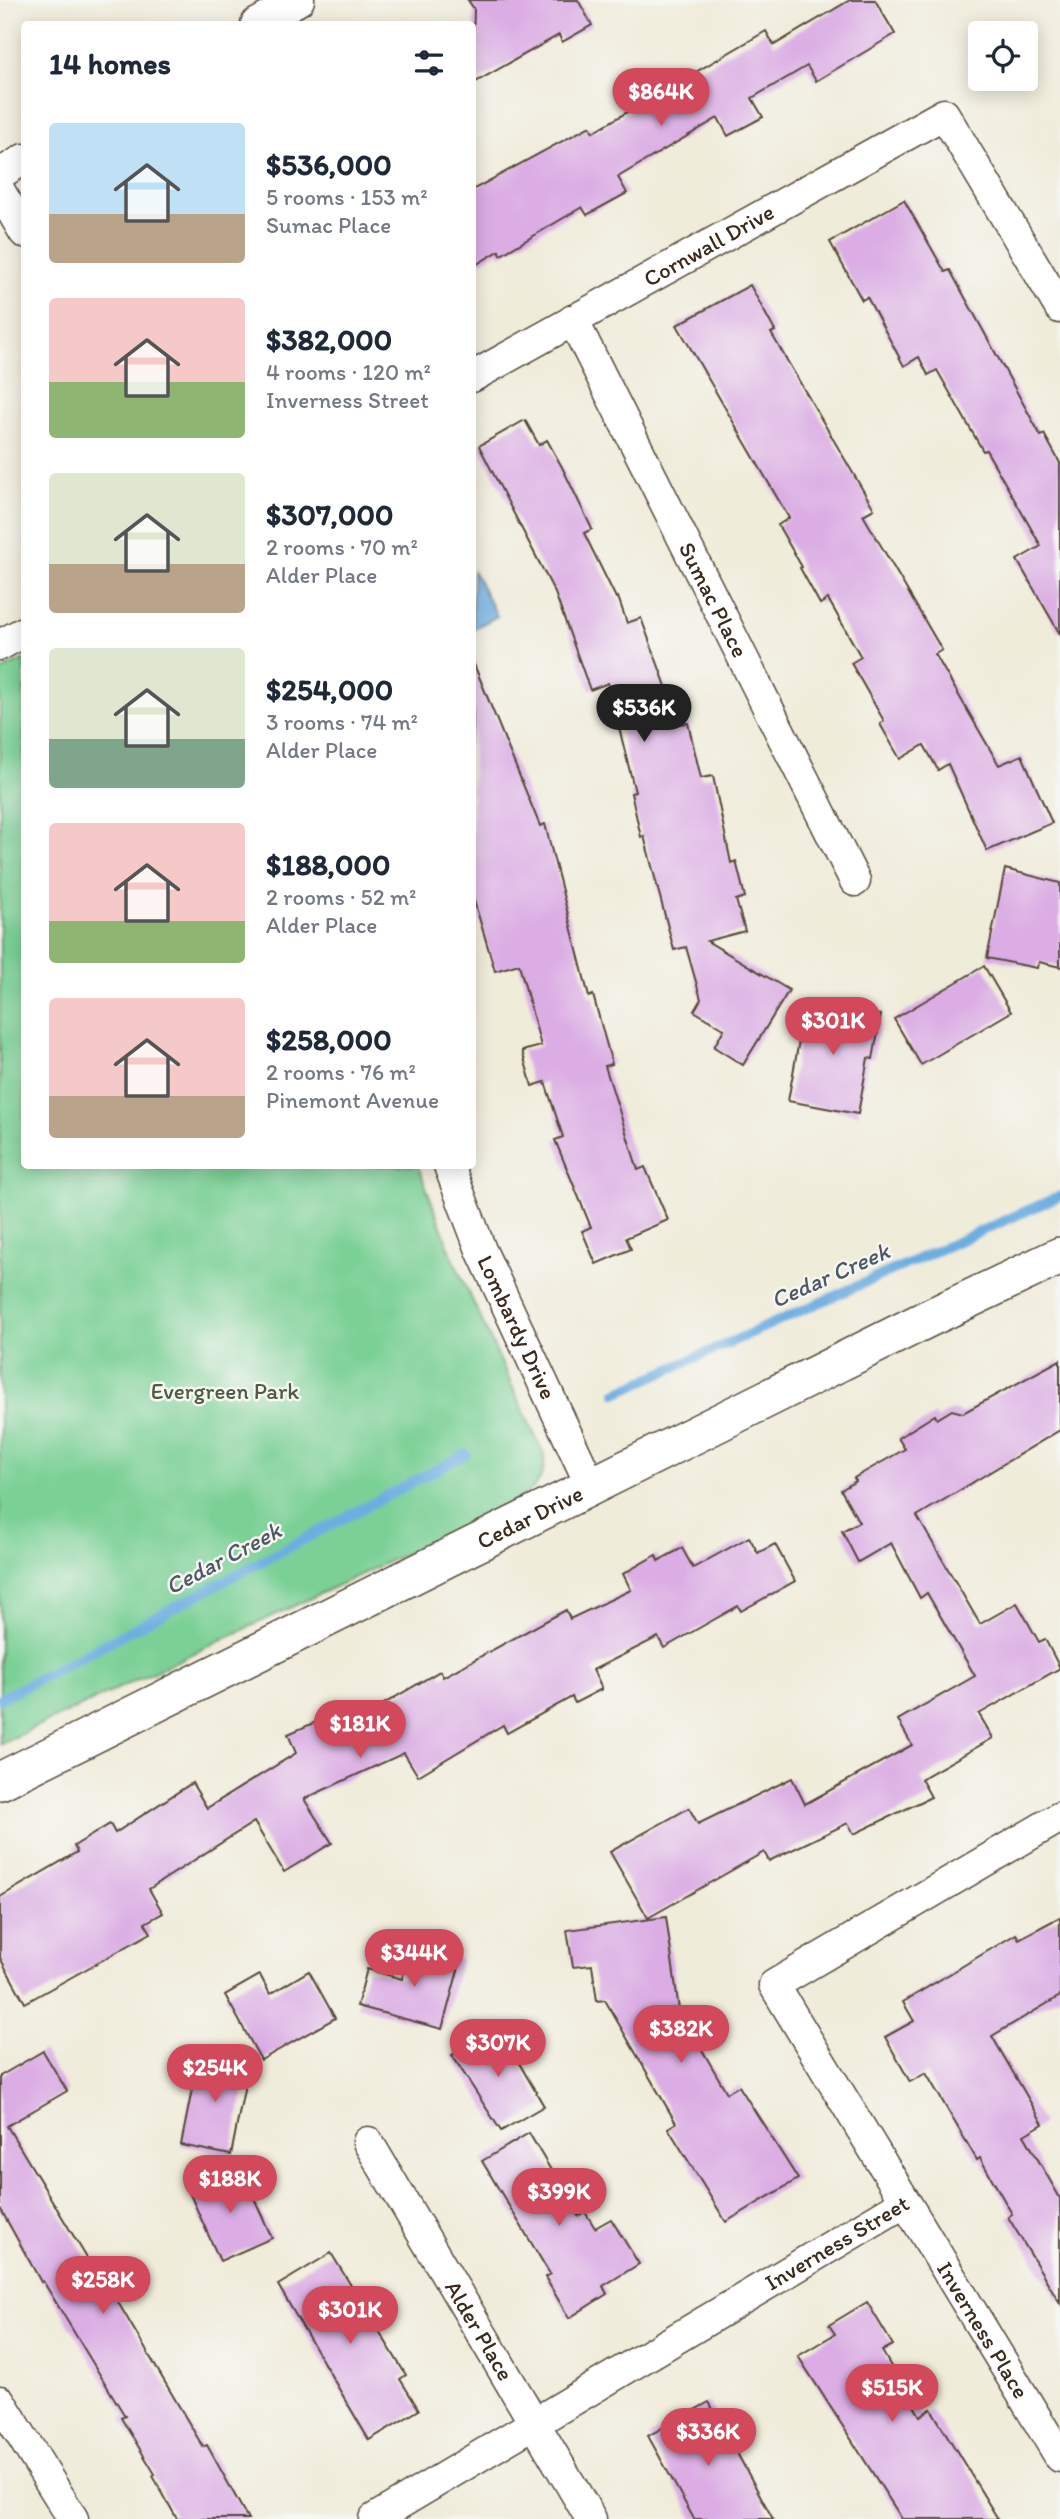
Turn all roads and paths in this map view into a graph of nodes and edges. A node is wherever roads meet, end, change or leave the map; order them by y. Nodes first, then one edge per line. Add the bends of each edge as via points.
1 (299, 0) edge
2 (261, 21) edge
3 (21, 161) edge
4 (0, 174) edge
5 (0, 191) edge
6 (21, 227) edge
7 (1060, 308) edge
8 (573, 320) junction
9 (476, 375) edge
10 (21, 634) edge
11 (0, 645) edge
12 (855, 881) dead end
13 (450, 1169) edge
14 (1060, 1256) edge
15 (591, 1486) junction
16 (0, 1781) edge
17 (1060, 1817) edge
18 (368, 2142) dead end
19 (905, 2202) junction
20 (0, 2401) edge
21 (535, 2424) junction
22 (1060, 2457) edge
23 (73, 2519) edge
24 (374, 2519) edge
25 (591, 2519) edge

1 - 2 street
3 - 4 street
5 - 6 street
7 - 8 street, Cornwall Drive via 944,114
8 - 9 street, Cornwall Drive
8 - 12 street, Sumac Place
10 - 11 street
13 - 15 street, Lombardy Drive via 481,1250
14 - 15 street, Cedar Drive
15 - 16 street, Cedar Drive
17 - 19 street, Inverness Street via 774,1985
18 - 21 street, Alder Place
19 - 21 street, Inverness Street
19 - 22 street, Inverness Place
20 - 23 street
21 - 24 street, Inverness Street
21 - 25 street, Alder Place

